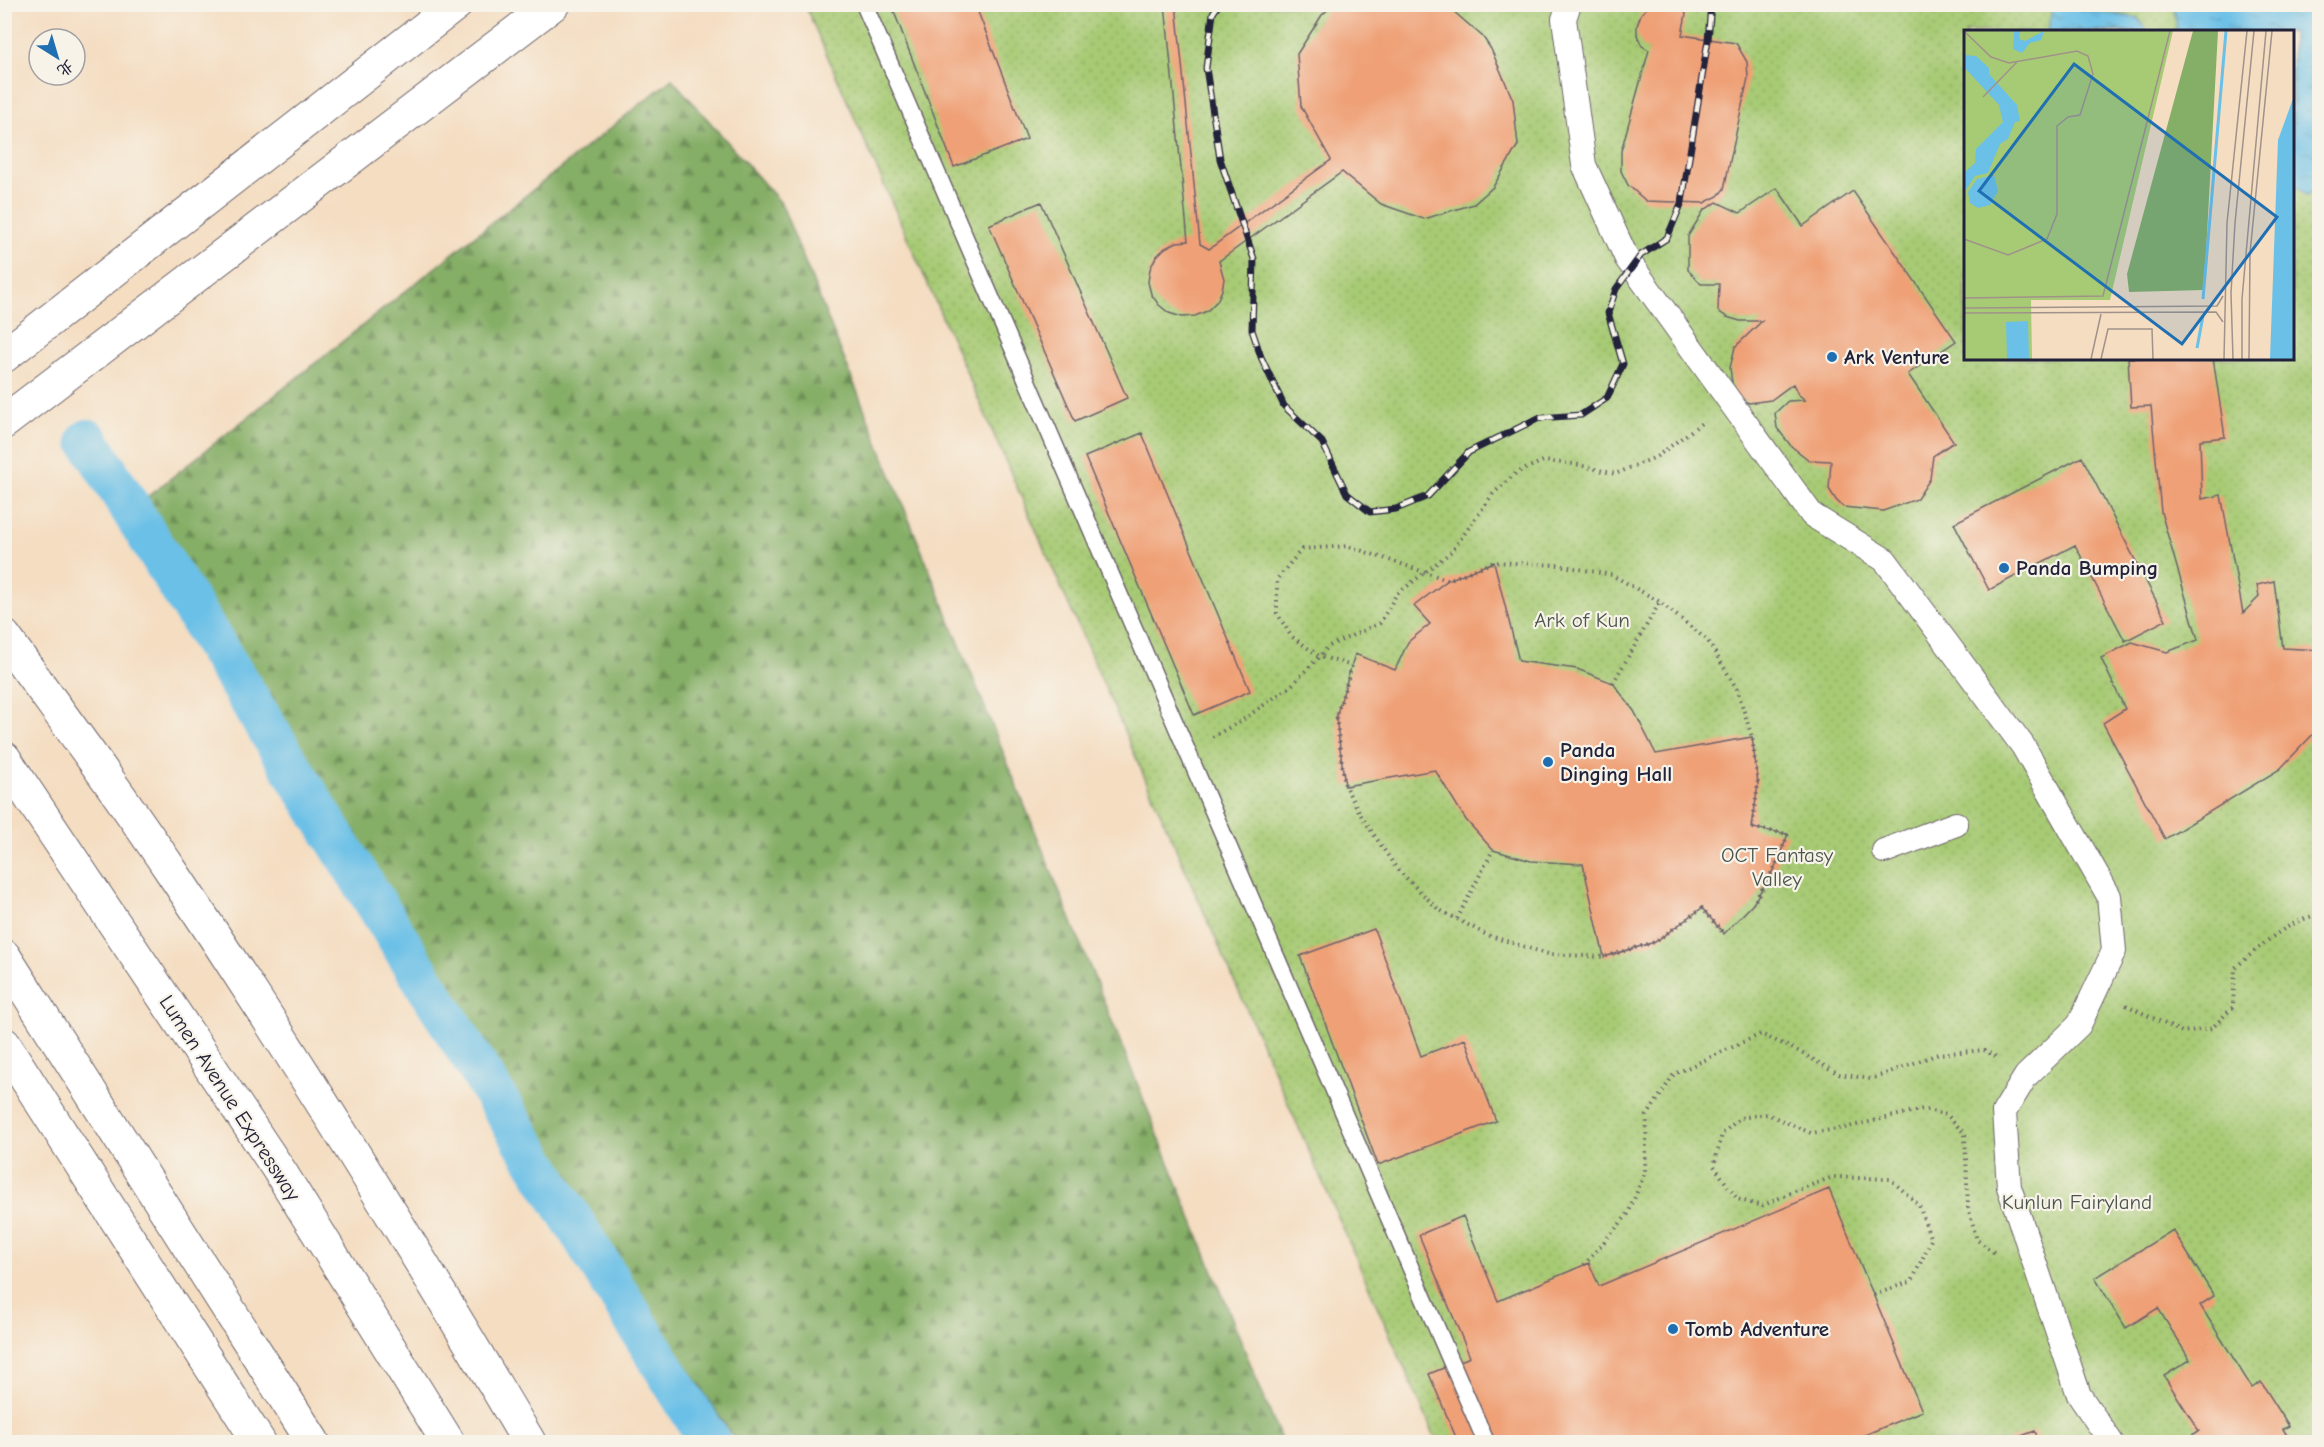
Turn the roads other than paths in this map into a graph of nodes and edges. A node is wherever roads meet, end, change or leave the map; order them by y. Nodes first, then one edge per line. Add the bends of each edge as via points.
1 (456, 4) edge
2 (553, 4) edge
3 (864, 4) edge
4 (1569, 4) edge
5 (4, 356) edge
6 (4, 422) edge
7 (4, 636) edge
8 (4, 758) edge
9 (1956, 824) dead end
10 (1884, 851) dead end
11 (4, 956) edge
12 (4, 1044) edge
13 (259, 1443) edge
14 (314, 1443) edge
15 (448, 1443) edge
16 (529, 1443) edge
17 (1486, 1443) edge
18 (2111, 1443) edge

1 - 5 main road
2 - 6 main road
3 - 17 lane
4 - 18 street via 1564,19 1584,165 1627,259 1812,515 1885,560 2023,746 2109,897 2114,951 2079,1025 2026,1076 2004,1112 2009,1187 2079,1395
7 - 16 main road via 171,871 320,1099
8 - 15 main road, Lumen Avenue Expressway via 281,1173
9 - 10 street
11 - 14 main road
12 - 13 main road

